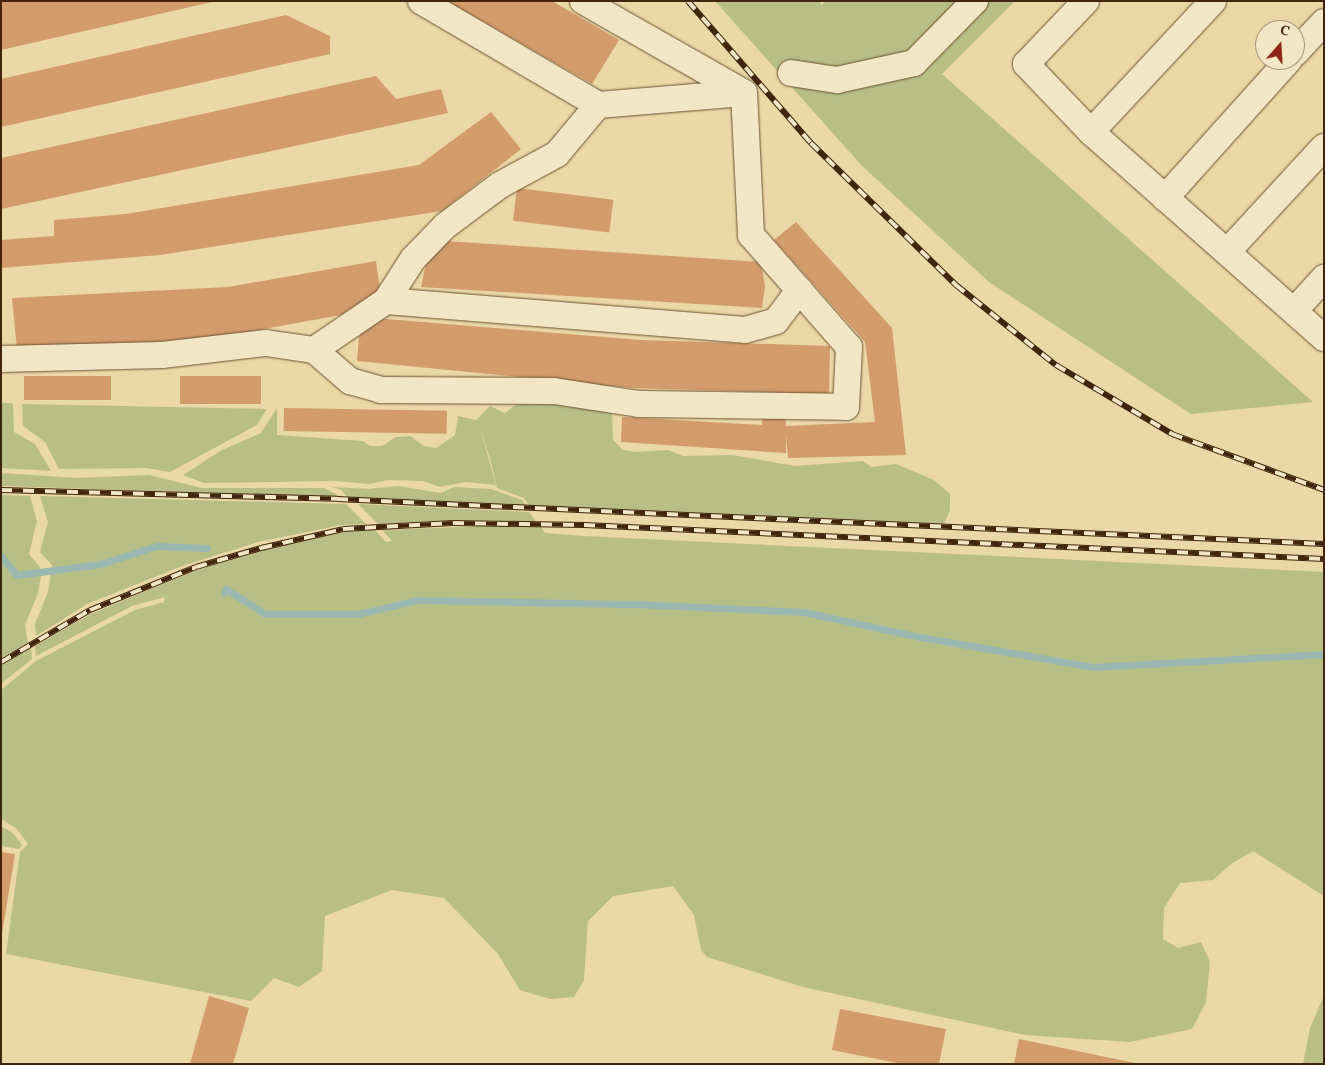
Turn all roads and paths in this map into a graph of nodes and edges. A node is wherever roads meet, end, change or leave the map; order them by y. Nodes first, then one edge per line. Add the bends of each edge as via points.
1 (421, 1) edge
2 (583, 1) edge
3 (975, 1) edge
4 (1086, 1) edge
5 (1212, 1) edge
6 (1324, 22) edge
7 (1305, 43) edge
8 (1280, 70) edge
9 (791, 73) dead end
10 (744, 93) junction
11 (598, 105) junction
12 (1091, 132) junction
13 (1324, 147) edge
14 (1165, 198) junction
15 (1227, 252) junction
16 (1324, 278) edge
17 (799, 290) junction
18 (386, 301) junction
19 (1294, 311) junction
20 (1324, 338) edge
21 (314, 350) junction
22 (1, 360) edge

1 - 11 lane
2 - 10 lane
3 - 9 lane via 914,63 837,80
4 - 12 lane via 1026,64
5 - 12 lane
6 - 7 lane
8 - 14 lane
10 - 11 lane
10 - 17 lane via 751,235
11 - 18 lane via 558,154 500,185 445,226 413,259
12 - 14 lane
13 - 15 lane
14 - 15 lane
15 - 19 lane
16 - 19 lane
17 - 18 lane via 776,321 745,330
17 - 21 lane via 849,348 846,407 640,404 554,391 381,390 350,381
18 - 21 lane
19 - 20 lane
21 - 22 lane via 266,343 162,355

